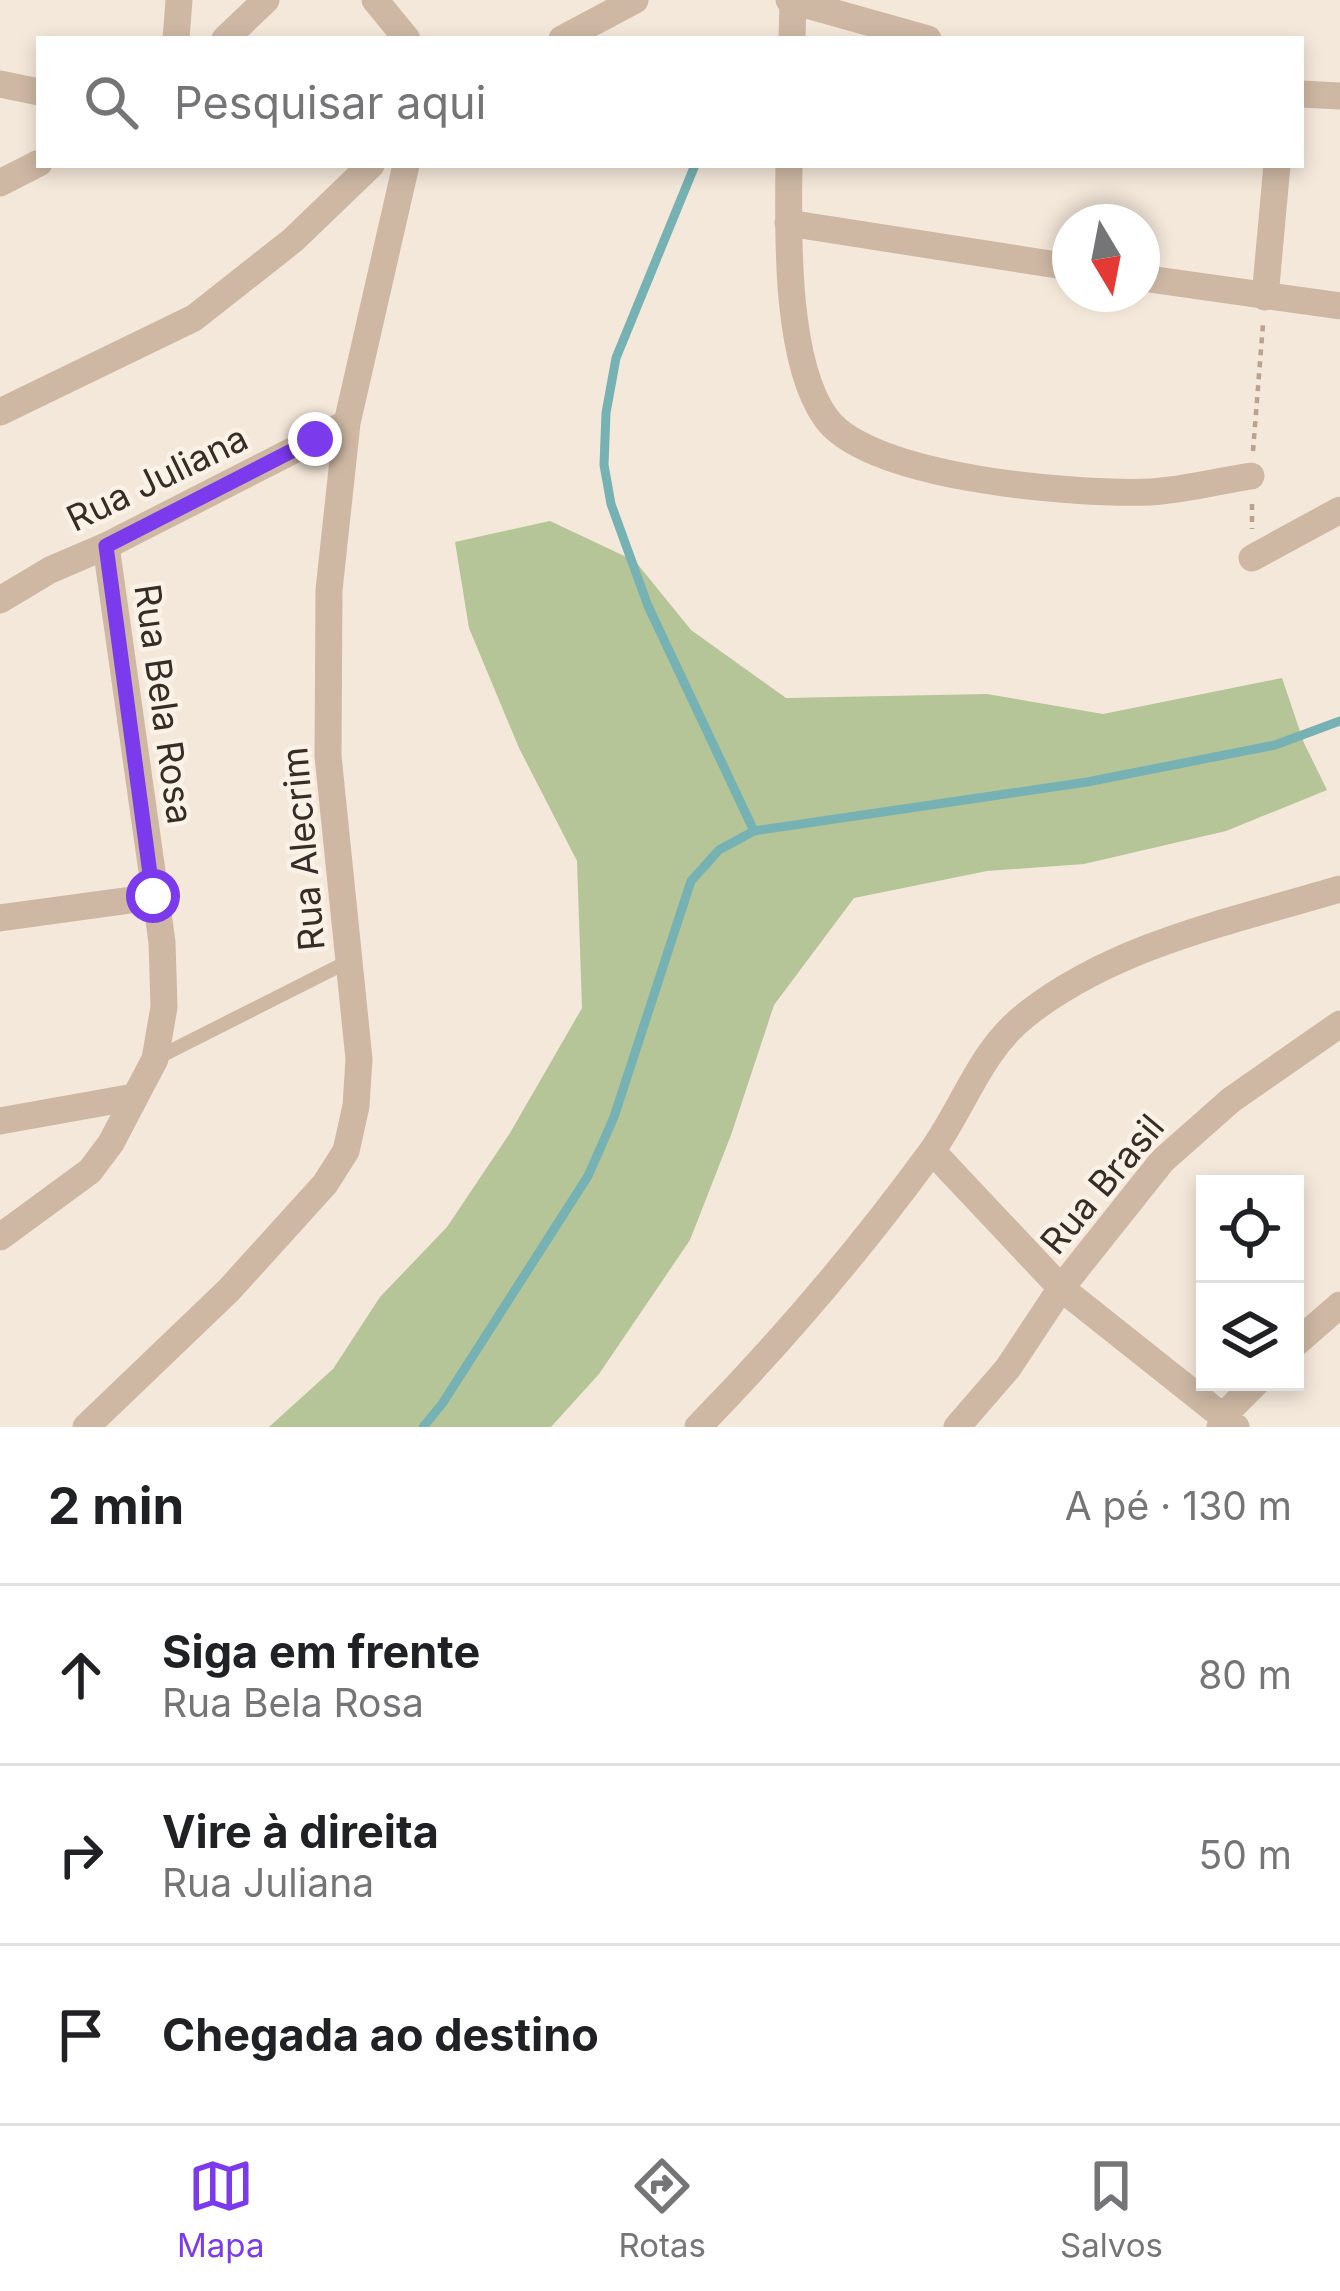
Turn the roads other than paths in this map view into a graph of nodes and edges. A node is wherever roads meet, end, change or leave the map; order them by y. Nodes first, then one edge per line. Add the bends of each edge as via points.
1 (179, 0) edge
2 (266, 0) edge
3 (375, 0) edge
4 (635, 0) edge
5 (792, 1) edge
6 (176, 36) edge
7 (228, 36) edge
8 (405, 36) edge
9 (568, 36) edge
10 (792, 36) edge
11 (917, 36) edge
12 (0, 84) edge
13 (36, 91) edge
14 (1304, 94) edge
15 (1340, 96) edge
16 (36, 165) edge
17 (368, 168) edge
18 (405, 168) edge
19 (790, 168) edge
20 (1277, 168) edge
21 (0, 183) edge
22 (788, 223) junction
23 (1052, 264) edge
24 (1160, 281) edge
25 (1265, 297) junction
26 (1340, 306) edge
27 (0, 412) edge
28 (346, 423) junction
29 (1251, 476) road end
30 (1340, 509) edge
31 (106, 546) junction
32 (1252, 558) road end
33 (0, 601) edge
34 (1340, 889) edge
35 (153, 896) junction
36 (0, 918) edge
37 (349, 961) junction
38 (1340, 1024) edge
39 (155, 1059) junction
40 (134, 1097) junction
41 (0, 1121) edge
42 (932, 1151) junction
43 (0, 1238) edge
44 (1061, 1288) junction
45 (1340, 1305) edge
46 (1304, 1336) edge
47 (1250, 1391) edge
48 (1227, 1423) edge
49 (86, 1427) edge
50 (698, 1427) edge
51 (957, 1427) edge

1 - 6 street
2 - 7 street
3 - 8 street
4 - 9 street
5 - 10 street
5 - 11 street
12 - 13 street
14 - 15 street
16 - 21 street
17 - 27 street via 194,318
18 - 28 street, Rua Alecrim
19 - 22 street
20 - 25 street
22 - 23 street
22 - 29 street via 810,387 829,422 864,447 938,471 1100,492
24 - 25 street
25 - 26 street
28 - 31 street, Rua Juliana
28 - 37 street, Rua Alecrim via 329,590 328,756
30 - 32 street
31 - 33 street, Rua Juliana
31 - 35 street, Rua Bela Rosa
34 - 42 street via 1145,948 1060,991 998,1041
35 - 36 street
35 - 39 street, Rua Bela Rosa via 164,972
37 - 39 lane
37 - 49 street, Rua Alecrim via 359,1058 346,1151 229,1291
38 - 44 street, Rua Brasil via 1195,1129
39 - 40 street, Rua Bela Rosa
40 - 41 street
40 - 43 street, Rua Bela Rosa via 90,1171
42 - 44 street
42 - 50 street via 803,1317
44 - 48 street
44 - 51 street, Rua Brasil via 1009,1368
45 - 46 street
47 - 48 street

